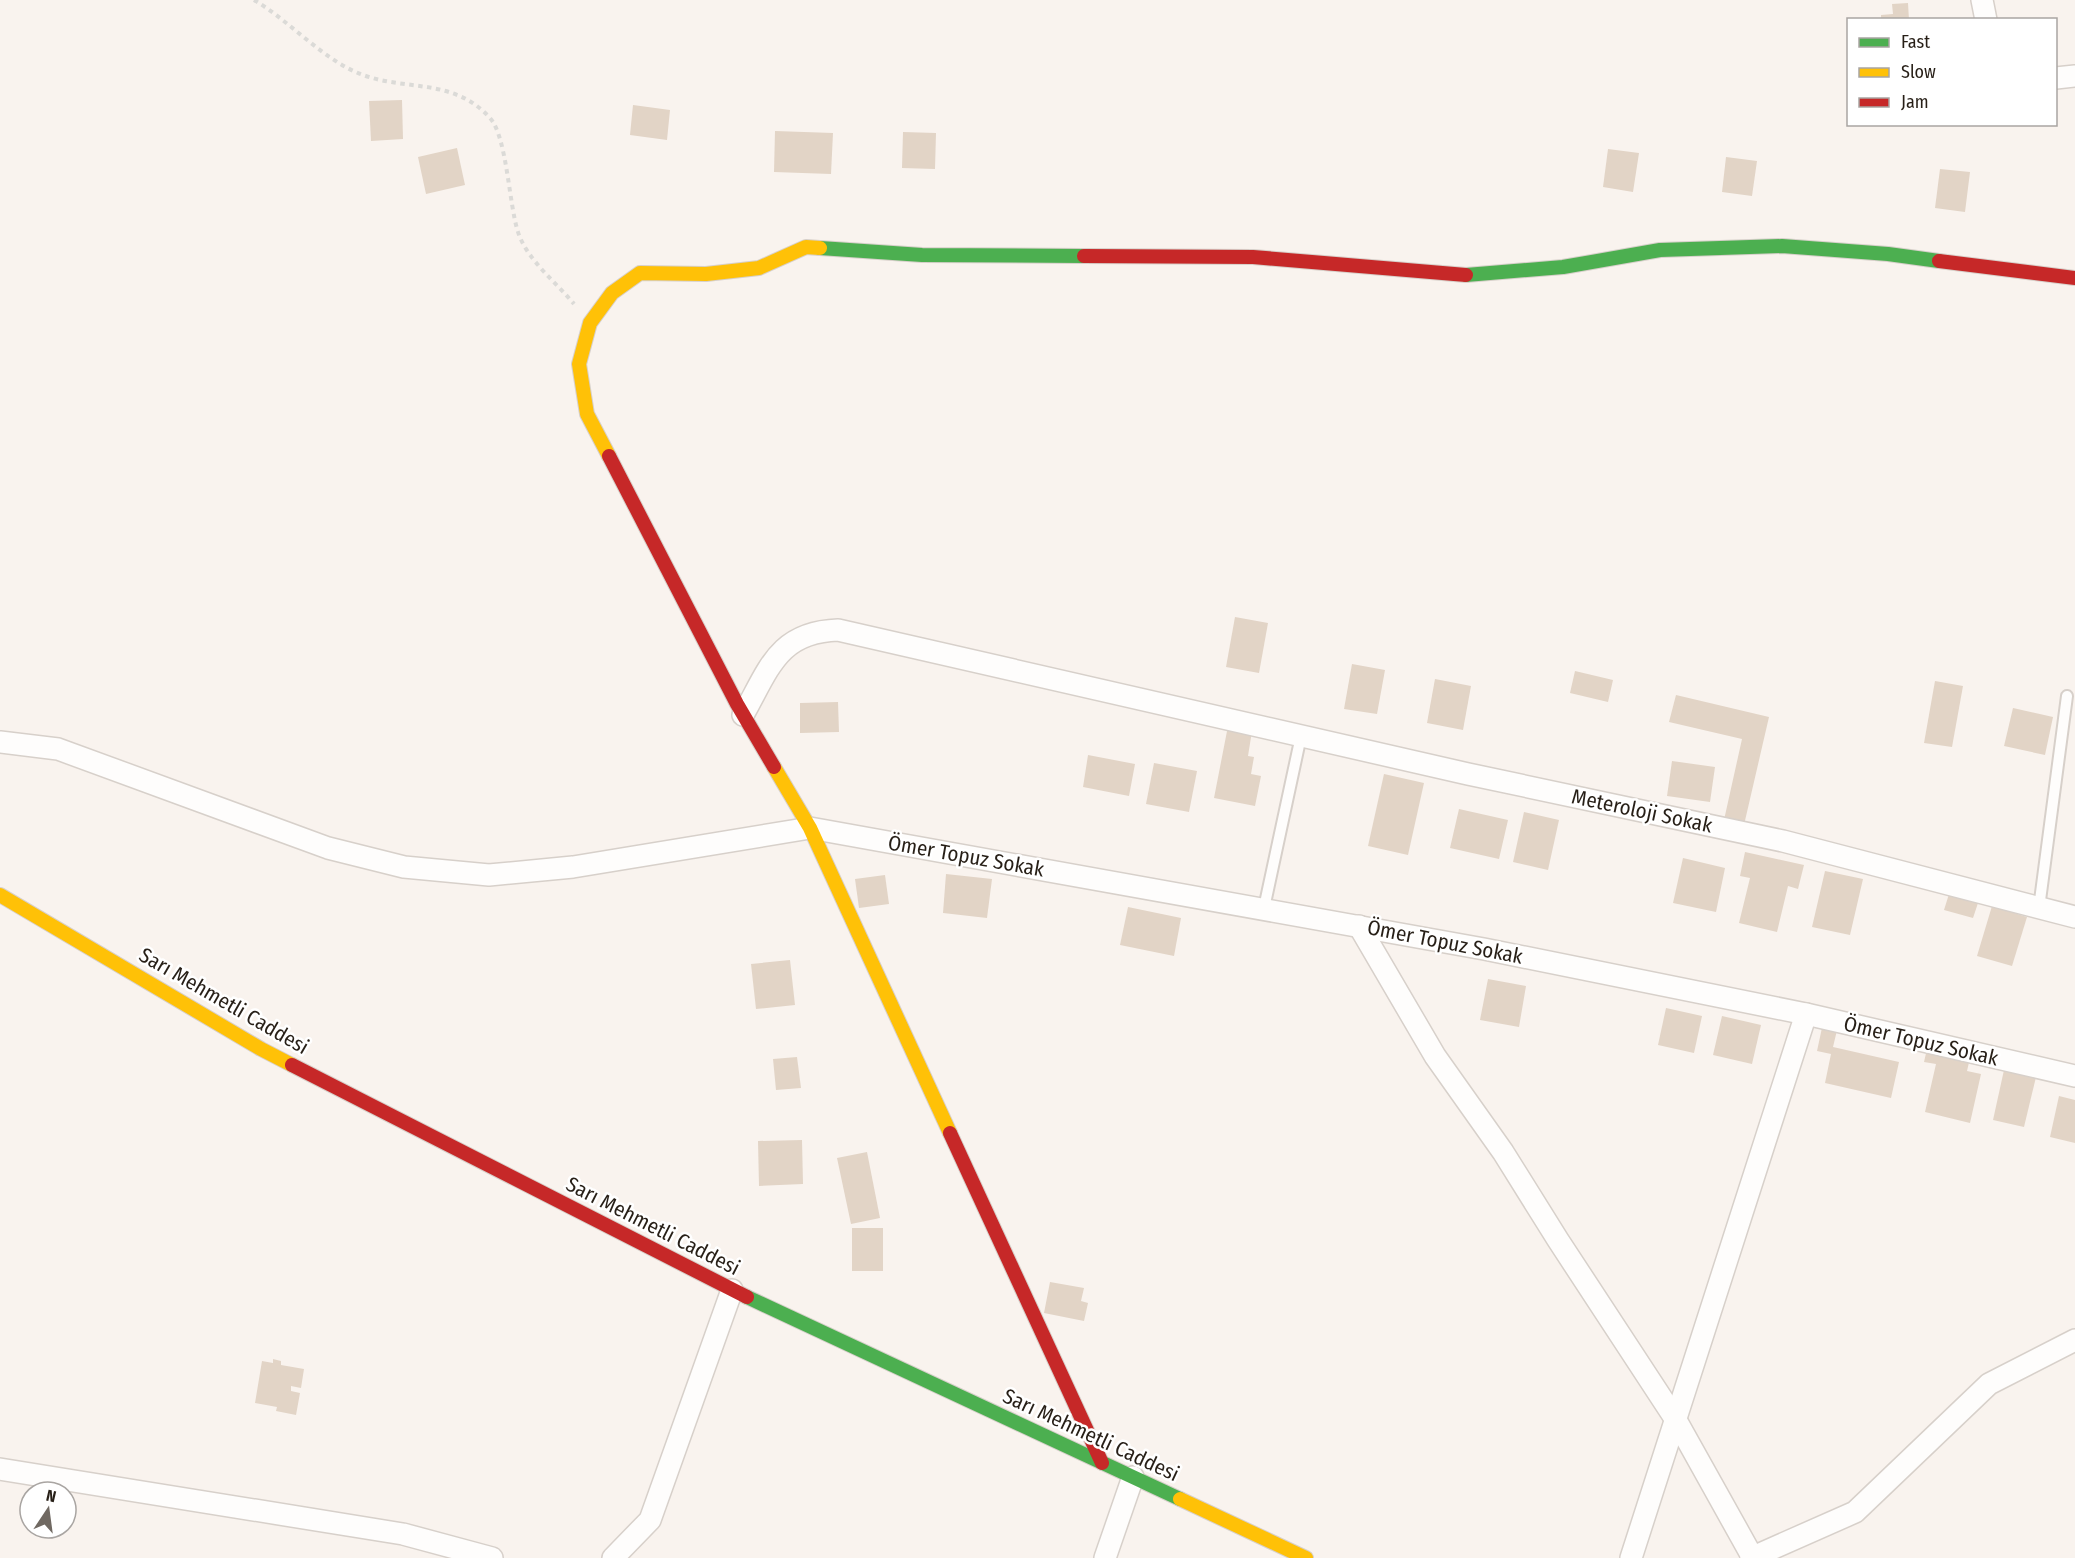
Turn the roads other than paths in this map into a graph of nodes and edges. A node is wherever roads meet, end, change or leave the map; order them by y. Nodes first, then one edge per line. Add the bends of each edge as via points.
1 (1982, 0) edge
2 (1986, 18) edge
3 (2075, 76) edge
4 (2057, 78) edge
5 (2075, 278) edge
6 (2067, 696) dead end
7 (743, 715) junction
8 (1300, 736) junction
9 (0, 742) edge
10 (810, 828) junction
11 (0, 895) edge
12 (1264, 908) junction
13 (2039, 908) junction
14 (2075, 917) edge
15 (1359, 926) junction
16 (1806, 1014) junction
17 (2075, 1076) edge
18 (732, 1290) junction
19 (2075, 1340) edge
20 (1676, 1420) junction
21 (1102, 1463) junction
22 (0, 1469) edge
23 (1133, 1477) junction
24 (492, 1558) edge
25 (613, 1558) edge
26 (1105, 1558) edge
27 (1306, 1558) edge
28 (1631, 1558) edge
29 (1752, 1558) edge

1 - 2 street
3 - 4 street
5 - 7 street via 1888,254 1782,246 1660,250 1563,267 1468,275 1253,257 922,255 806,247 759,268 705,274 640,273 612,293 590,323 579,364 587,414
6 - 13 lane
7 - 8 street, Meteroloji Sokak via 775,657 786,647 812,633 838,630
7 - 10 street
8 - 12 lane
8 - 13 street, Meteroloji Sokak via 1783,841
9 - 10 street, Ömer Topuz Sokak via 58,749 328,848 404,867 489,875 573,867
10 - 12 street, Ömer Topuz Sokak
10 - 21 street
11 - 18 street, Sarı Mehmetli Caddesi via 261,1048
12 - 15 street, Ömer Topuz Sokak
13 - 14 street, Meteroloji Sokak
15 - 16 street, Ömer Topuz Sokak
15 - 20 street via 1434,1056 1503,1152
16 - 17 street, Ömer Topuz Sokak
16 - 20 street
18 - 21 street, Sarı Mehmetli Caddesi
18 - 25 street via 650,1520
19 - 29 street via 1989,1384 1856,1512
20 - 28 street
20 - 29 street
21 - 23 street, Sarı Mehmetli Caddesi
22 - 24 street via 403,1534
23 - 26 street
23 - 27 street, Sarı Mehmetli Caddesi

